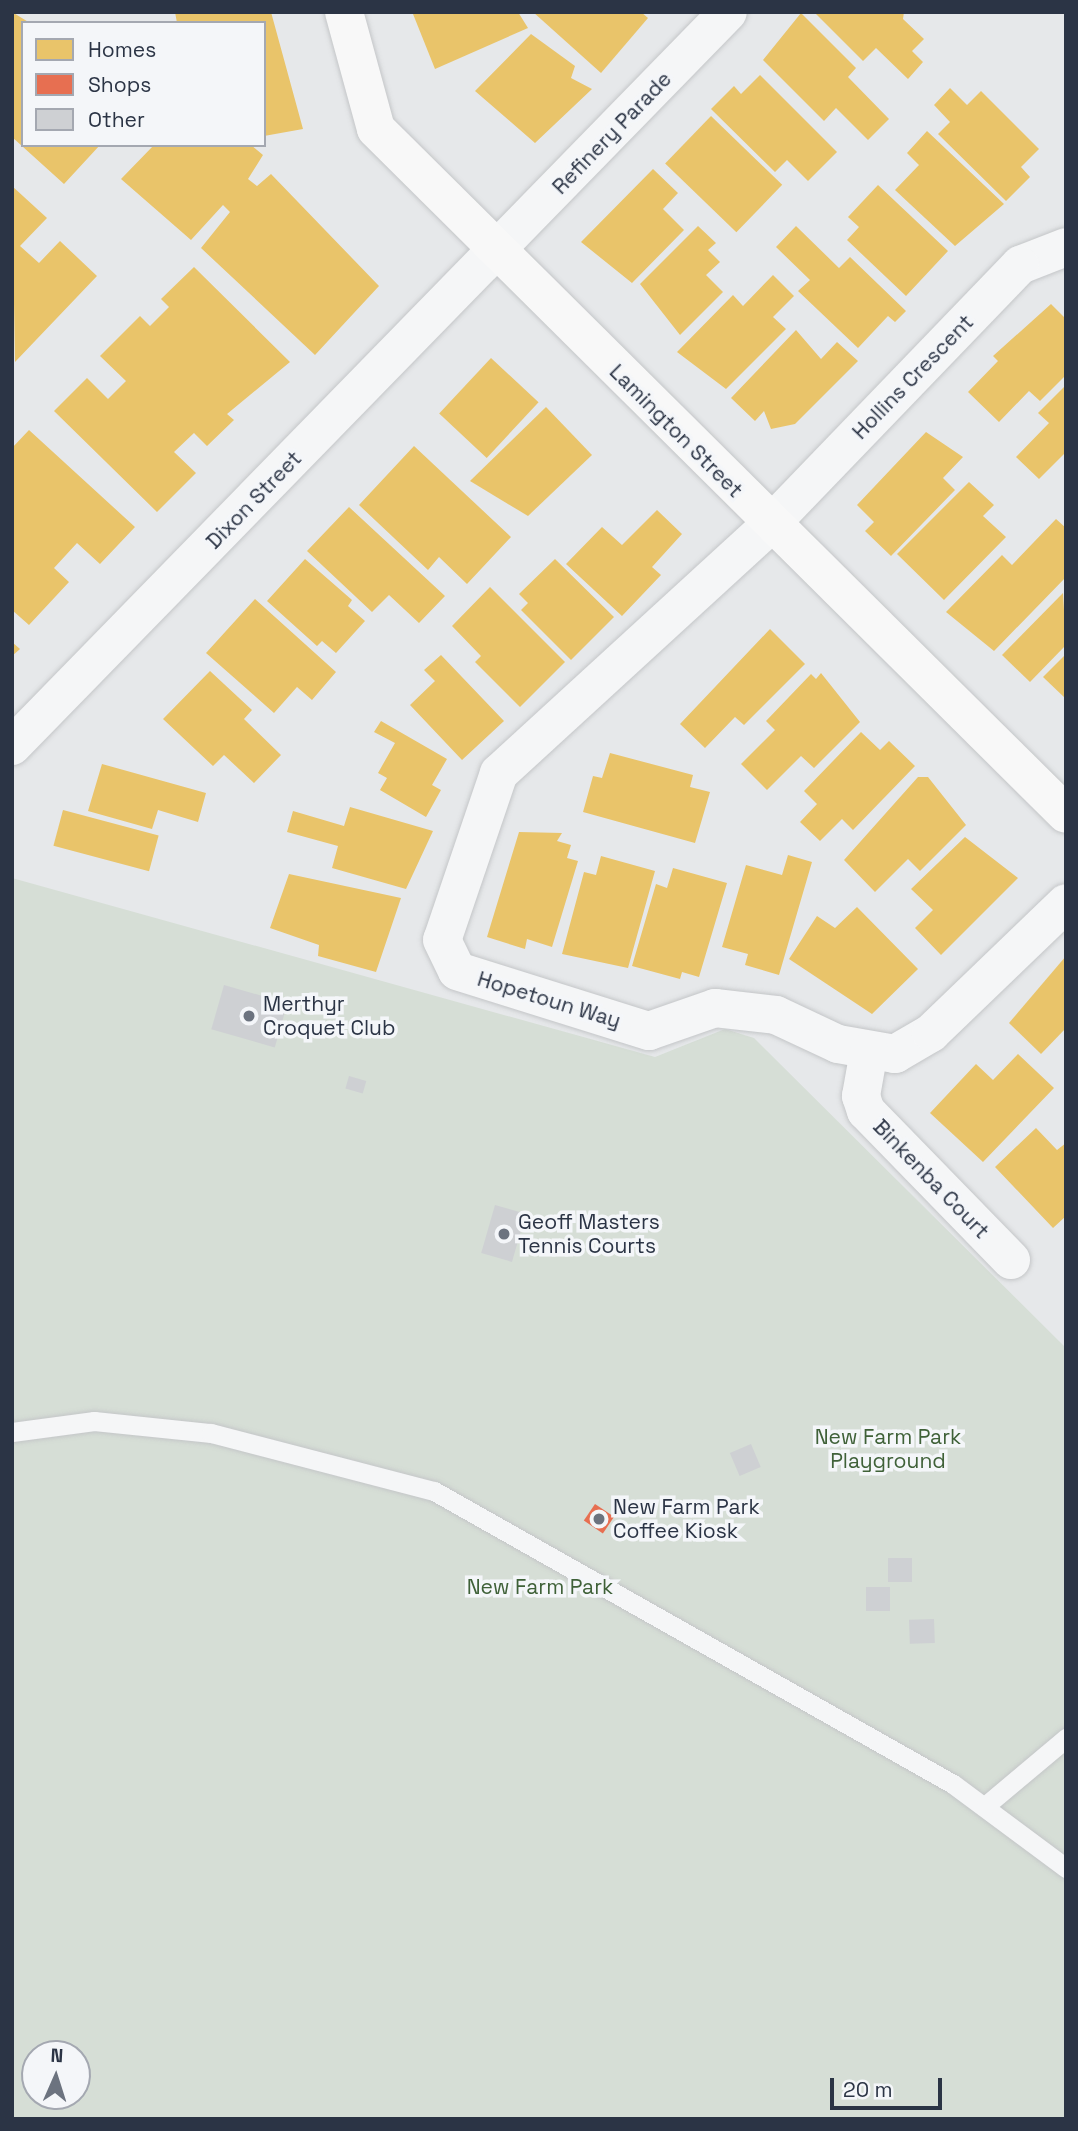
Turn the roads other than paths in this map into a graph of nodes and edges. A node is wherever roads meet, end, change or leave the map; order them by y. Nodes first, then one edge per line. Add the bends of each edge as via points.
1 (344, 12) edge
2 (727, 12) edge
3 (1066, 247) edge
4 (496, 253) junction
5 (771, 524) junction
6 (12, 746) edge
7 (1066, 814) edge
8 (1066, 903) edge
9 (869, 1051) junction
10 (1011, 1260) dead end
11 (12, 1432) edge
12 (1066, 1738) edge
13 (985, 1806) junction
14 (1066, 1868) edge

1 - 4 street, Lamington Street via 376,129
2 - 4 street, Refinery Parade
3 - 5 street, Hollins Crescent via 1020,265
4 - 5 street, Lamington Street
4 - 6 street, Dixon Street
5 - 7 street, Lamington Street
5 - 9 street, Hopetoun Way via 499,773 442,940 457,971 649,1031 715,1009 776,1015
8 - 9 street, Hopetoun Way via 931,1033 895,1054
9 - 10 street, Binkenba Court via 861,1096 866,1111
11 - 13 lane via 94,1421 211,1433 434,1491
12 - 13 lane
13 - 14 lane

